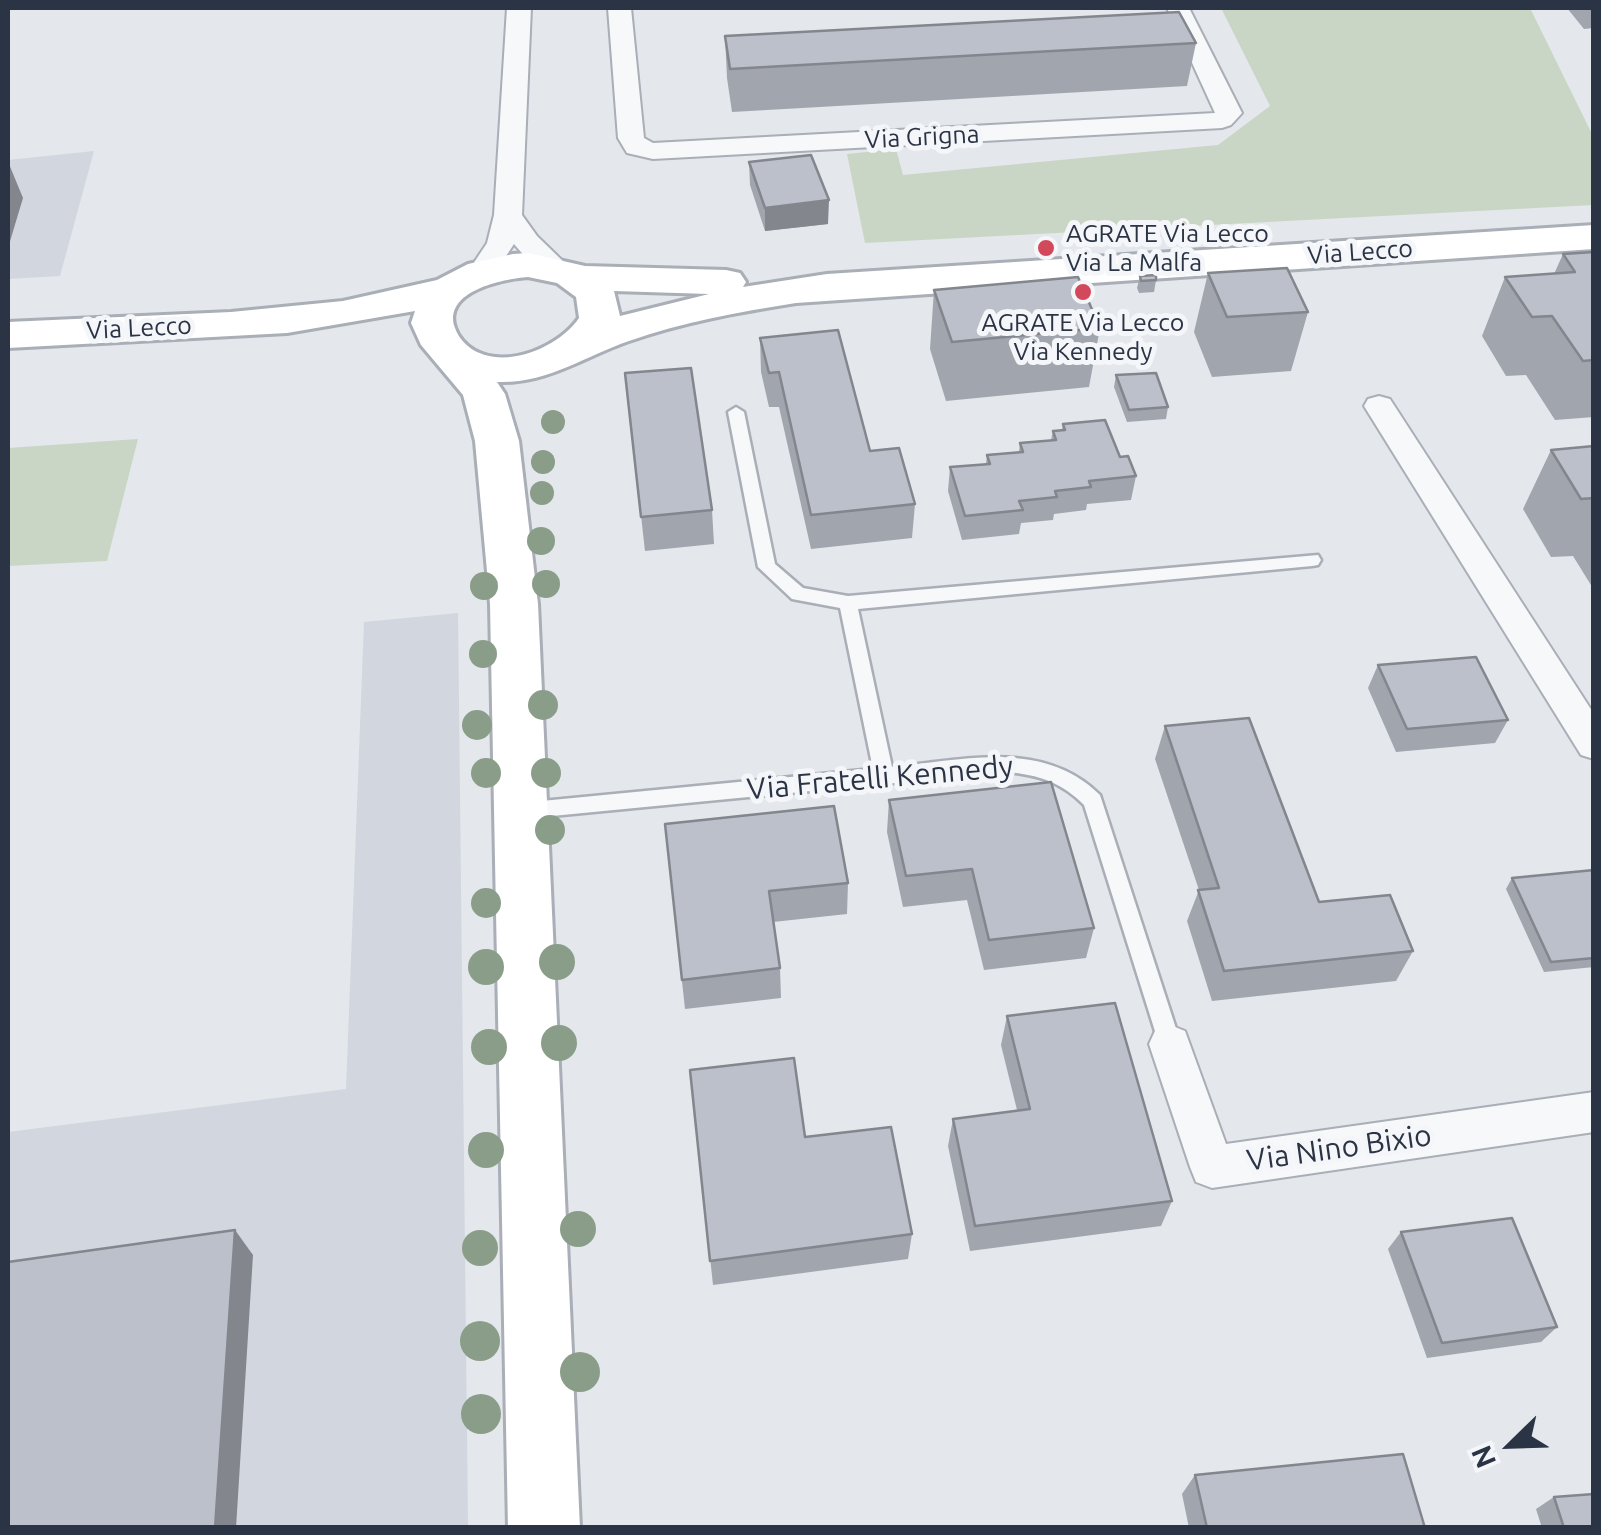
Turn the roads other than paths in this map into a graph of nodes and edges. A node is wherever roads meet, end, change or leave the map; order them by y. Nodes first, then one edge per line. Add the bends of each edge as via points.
1 (519, 8) edge
2 (619, 8) edge
3 (1178, 8) edge
4 (508, 215) junction
5 (1594, 237) edge
6 (568, 274) junction
7 (466, 281) junction
8 (827, 286) junction
9 (270, 321) junction
10 (8, 335) edge
11 (572, 350) junction
12 (449, 351) junction
13 (1379, 406) dead end
14 (736, 412) dead end
15 (497, 441) junction
16 (1312, 560) dead end
17 (848, 603) junction
18 (1594, 745) edge
19 (884, 776) junction
20 (521, 811) junction
21 (1170, 1044) joint
22 (1594, 1112) edge
23 (544, 1528) edge

1 - 4 street
2 - 3 street, Via Grigna via 632,138 636,147 652,151 1222,120 1229,113
4 - 6 street via 527,242
4 - 7 street via 501,243
5 - 8 street, Via Lecco
6 - 7 street, Via Lecco via 516,266
6 - 8 street, Via Lecco
6 - 11 street via 594,292 600,306 596,328
7 - 9 street, Via Lecco via 379,306
7 - 12 street via 433,316 434,332
8 - 11 street, Via Lecco via 673,314
9 - 10 street, Via Lecco
9 - 12 street, Via Lecco via 380,330
11 - 12 street, Via Lecco via 530,367 502,368
11 - 15 street via 525,387
12 - 15 street via 484,394
13 - 18 street
14 - 17 lane via 767,567 798,594
15 - 20 street via 514,604
16 - 17 lane
17 - 19 lane
19 - 20 lane, Via Fratelli Kennedy
19 - 21 lane, Via Fratelli Kennedy via 1006,764 1046,767 1073,780 1092,801
20 - 23 street
21 - 22 street, Via Nino Bixio via 1212,1167

